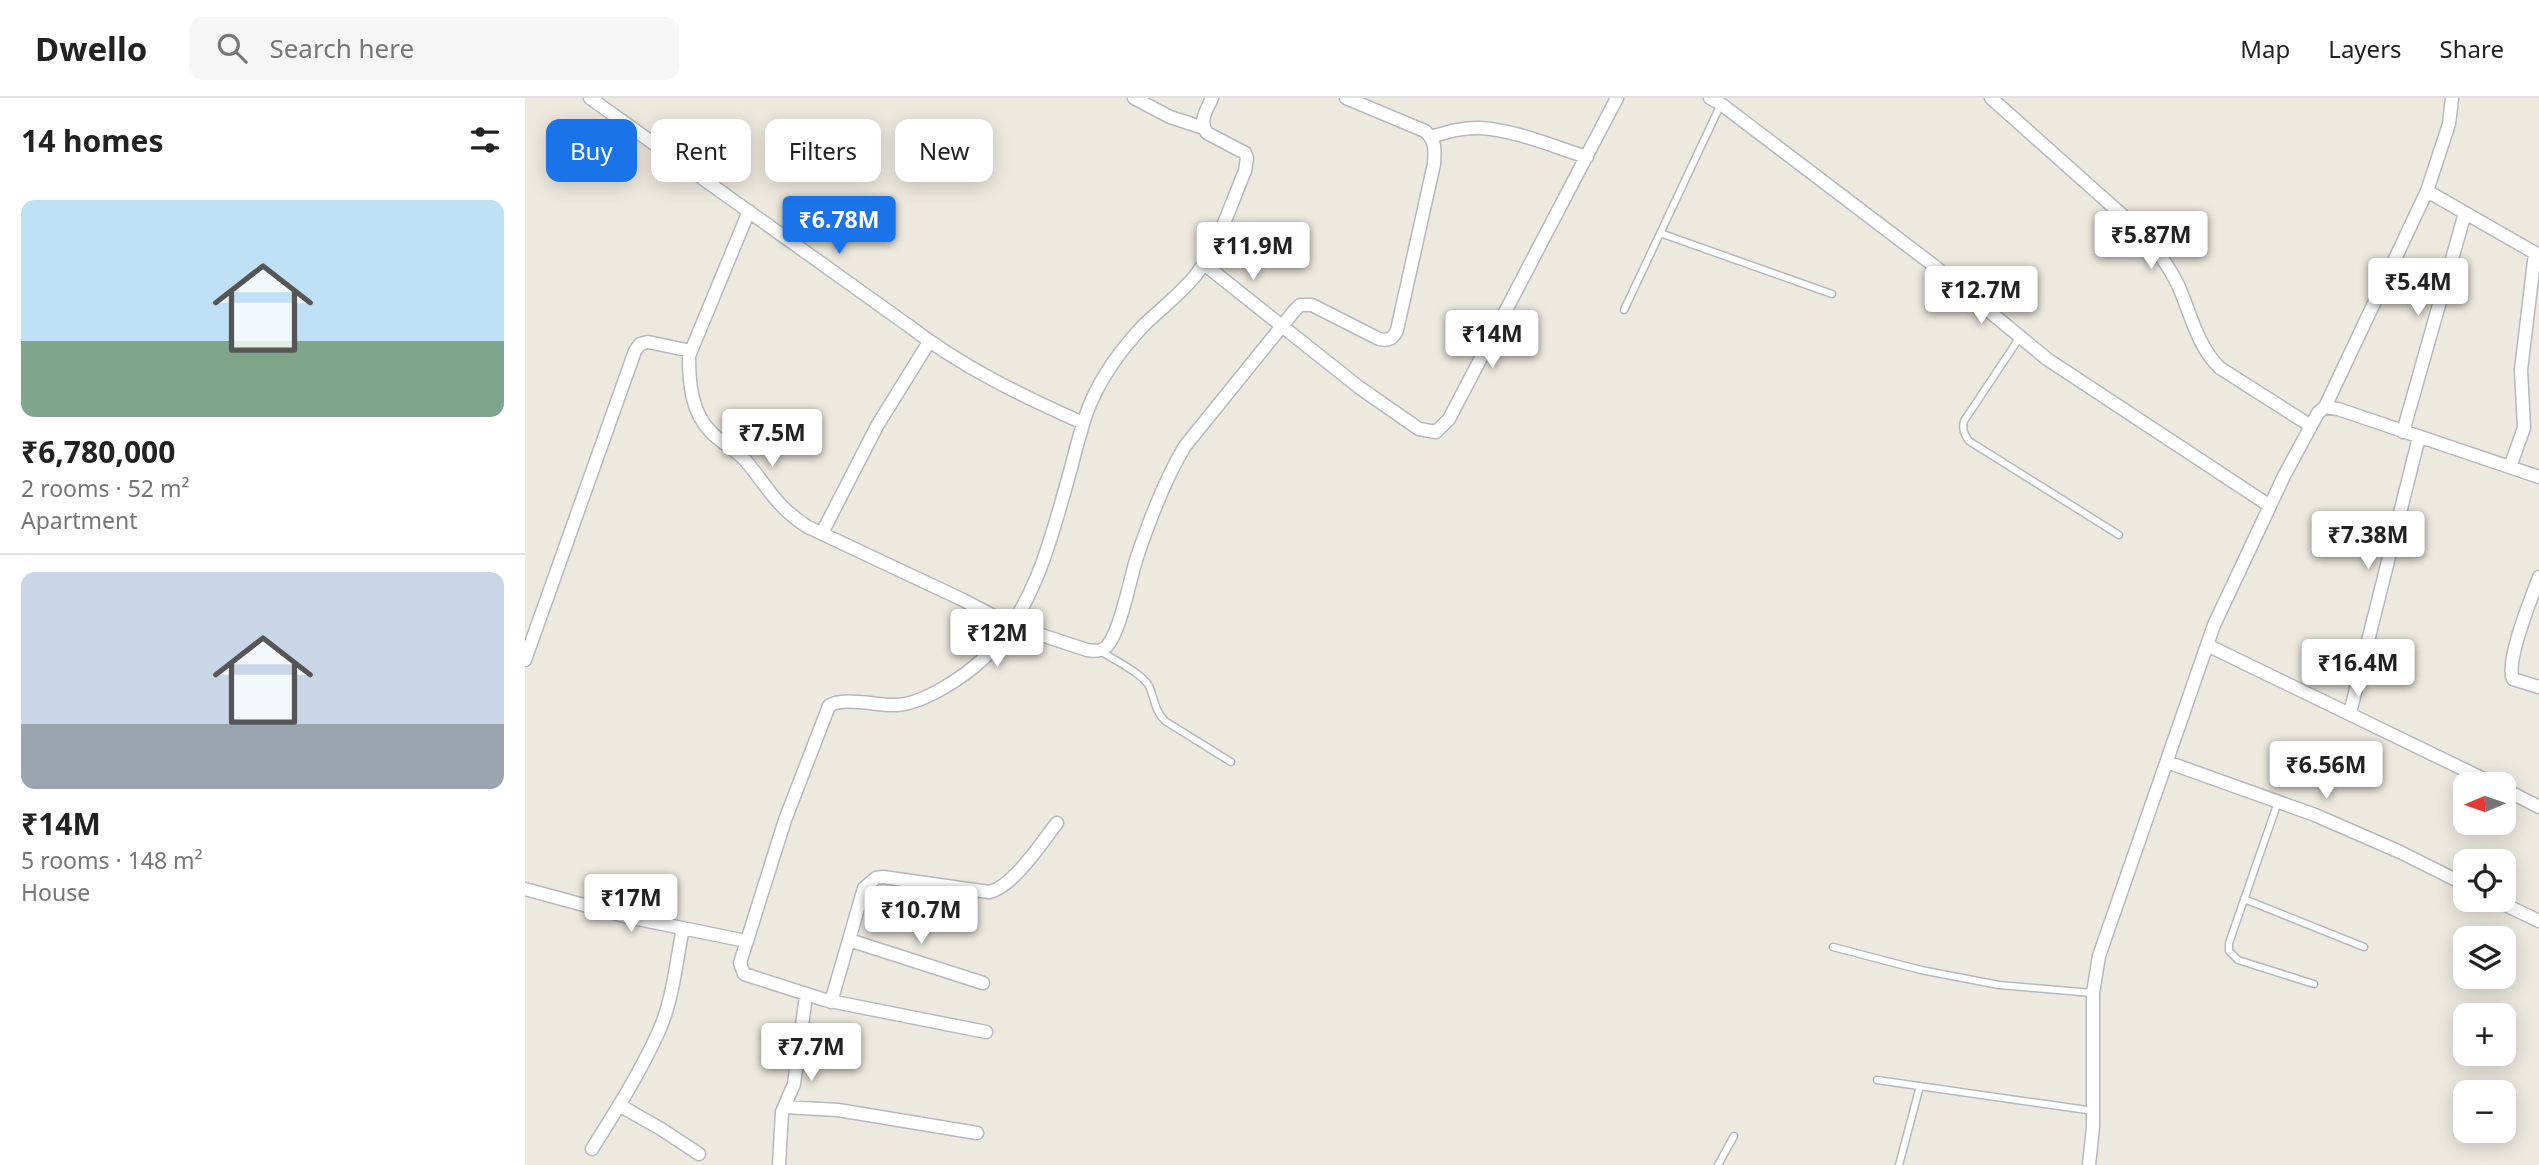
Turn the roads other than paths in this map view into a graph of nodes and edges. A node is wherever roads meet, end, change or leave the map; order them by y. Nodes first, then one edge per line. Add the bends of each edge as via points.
1 (590, 98) edge
2 (1133, 98) edge
3 (1212, 98) edge
4 (1346, 98) edge
5 (1617, 98) edge
6 (1991, 98) edge
7 (2452, 98) edge
8 (1718, 100) edge
9 (1204, 128) junction
10 (1431, 137) junction
11 (1587, 156) junction
12 (2427, 191) junction
13 (749, 211) junction
14 (2465, 213) junction
15 (1660, 233) junction
16 (2537, 254) edge
17 (1203, 264) junction
18 (1832, 294) dead end
19 (1624, 310) dead end
20 (1282, 326) junction
21 (2020, 337) junction
22 (929, 342) junction
23 (691, 351) junction
24 (2325, 407) junction
25 (1083, 423) junction
26 (2311, 426) junction
27 (2403, 432) junction
28 (2419, 437) junction
29 (2510, 467) junction
30 (2539, 477) edge
31 (2270, 506) junction
32 (822, 533) junction
33 (2119, 535) dead end
34 (2539, 577) edge
35 (1011, 625) junction
36 (2207, 645) junction
37 (1099, 650) junction
38 (525, 660) edge
39 (2539, 687) edge
40 (2350, 713) junction
41 (1231, 762) dead end
42 (2167, 762) junction
43 (2470, 772) edge
44 (2517, 796) edge
45 (2278, 802) junction
46 (2539, 807) edge
47 (1057, 823) dead end
48 (2453, 879) edge
49 (525, 889) edge
50 (2244, 899) junction
51 (2516, 910) edge
52 (2539, 921) edge
53 (683, 928) junction
54 (849, 940) junction
55 (746, 941) junction
56 (1833, 947) dead end
57 (2364, 947) dead end
58 (983, 983) dead end
59 (2314, 984) dead end
60 (2093, 993) junction
61 (806, 996) junction
62 (831, 1002) junction
63 (986, 1032) dead end
64 (1877, 1080) dead end
65 (1920, 1086) junction
66 (619, 1105) junction
67 (784, 1107) junction
68 (2094, 1111) junction
69 (977, 1133) dead end
70 (1734, 1136) dead end
71 (592, 1149) dead end
72 (699, 1154) dead end
73 (779, 1165) edge
74 (1718, 1165) edge
75 (1899, 1165) edge
76 (2089, 1165) edge

1 - 13 street
2 - 9 street
3 - 9 street
4 - 10 street
5 - 11 street
6 - 26 street via 2148,238 2177,284 2211,360
7 - 12 street via 2449,124
8 - 15 lane
8 - 21 street
9 - 17 street via 1244,153 1247,165
10 - 11 street via 1478,128
10 - 20 street via 1434,164 1394,337 1379,339 1306,304
11 - 20 street via 1441,428 1419,429
12 - 14 street
12 - 24 street
13 - 22 street
13 - 23 street
14 - 16 street
14 - 27 street
15 - 18 lane
15 - 19 lane
16 - 29 street via 2521,370 2524,428
17 - 20 street
17 - 25 street via 1126,345 1109,368
20 - 37 street via 1175,463 1137,558 1115,630 1107,646
21 - 31 street
21 - 33 lane via 1964,421 1965,436
22 - 25 street via 1016,393
22 - 32 street via 877,426
23 - 32 street via 689,375 700,418 743,458 775,501
23 - 38 street via 647,342 635,351
24 - 26 street
24 - 27 street
25 - 35 street via 1037,573
26 - 31 street
27 - 28 street
28 - 29 street
28 - 40 street
29 - 30 street
31 - 36 street
32 - 35 street
34 - 39 street via 2510,668 2513,679
35 - 37 street
35 - 55 street via 983,659 917,701 829,706 791,801
36 - 40 street
36 - 42 street
37 - 41 lane via 1144,679 1157,713 1165,721
40 - 43 street
42 - 45 street
42 - 60 street via 2109,924
44 - 46 street
45 - 48 street via 2376,841
45 - 50 lane
47 - 54 street via 996,891 876,878 864,888
49 - 53 street
50 - 57 lane
50 - 59 lane via 2229,943 2232,956
51 - 52 street
53 - 55 street
53 - 66 street via 665,1014
54 - 58 street
54 - 62 street
55 - 61 street via 740,963 744,974
56 - 60 lane via 1999,985
60 - 68 street
61 - 62 street
61 - 67 street via 794,1084
62 - 63 street
64 - 65 lane
65 - 68 lane
65 - 75 lane
66 - 71 street
66 - 72 street
67 - 69 street via 838,1110
67 - 73 street
68 - 76 street
70 - 74 lane

